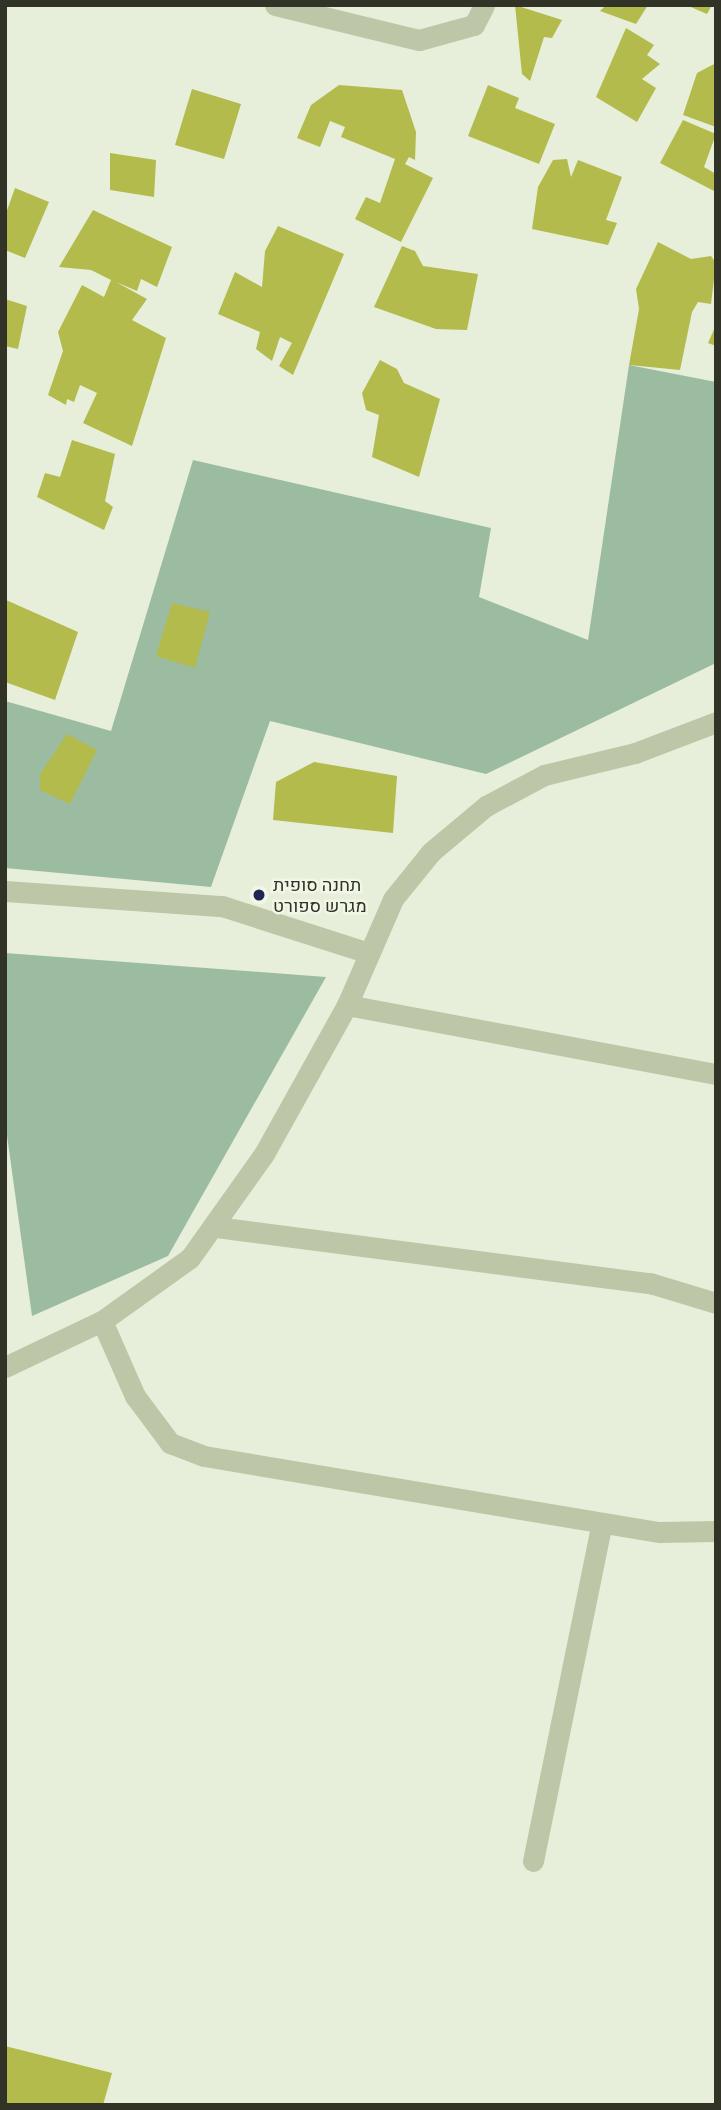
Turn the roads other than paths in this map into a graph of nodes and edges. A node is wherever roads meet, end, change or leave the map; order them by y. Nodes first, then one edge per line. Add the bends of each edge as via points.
1 (275, 5) edge
2 (484, 5) edge
3 (716, 722) edge
4 (5, 891) edge
5 (365, 952) junction
6 (347, 1005) junction
7 (716, 1074) edge
8 (216, 1227) junction
9 (716, 1303) edge
10 (102, 1321) junction
11 (5, 1367) edge
12 (602, 1523) junction
13 (716, 1531) edge
14 (533, 1861) dead end

1 - 2 street via 419,40 474,25
3 - 5 street via 635,753 544,775 486,806 431,852 393,899
4 - 5 street via 222,906
5 - 6 street
6 - 7 street
6 - 8 street
8 - 9 street via 650,1283
8 - 10 street via 190,1258
10 - 11 street
10 - 12 street via 135,1396 170,1443 205,1457
12 - 13 street via 660,1532
12 - 14 street

